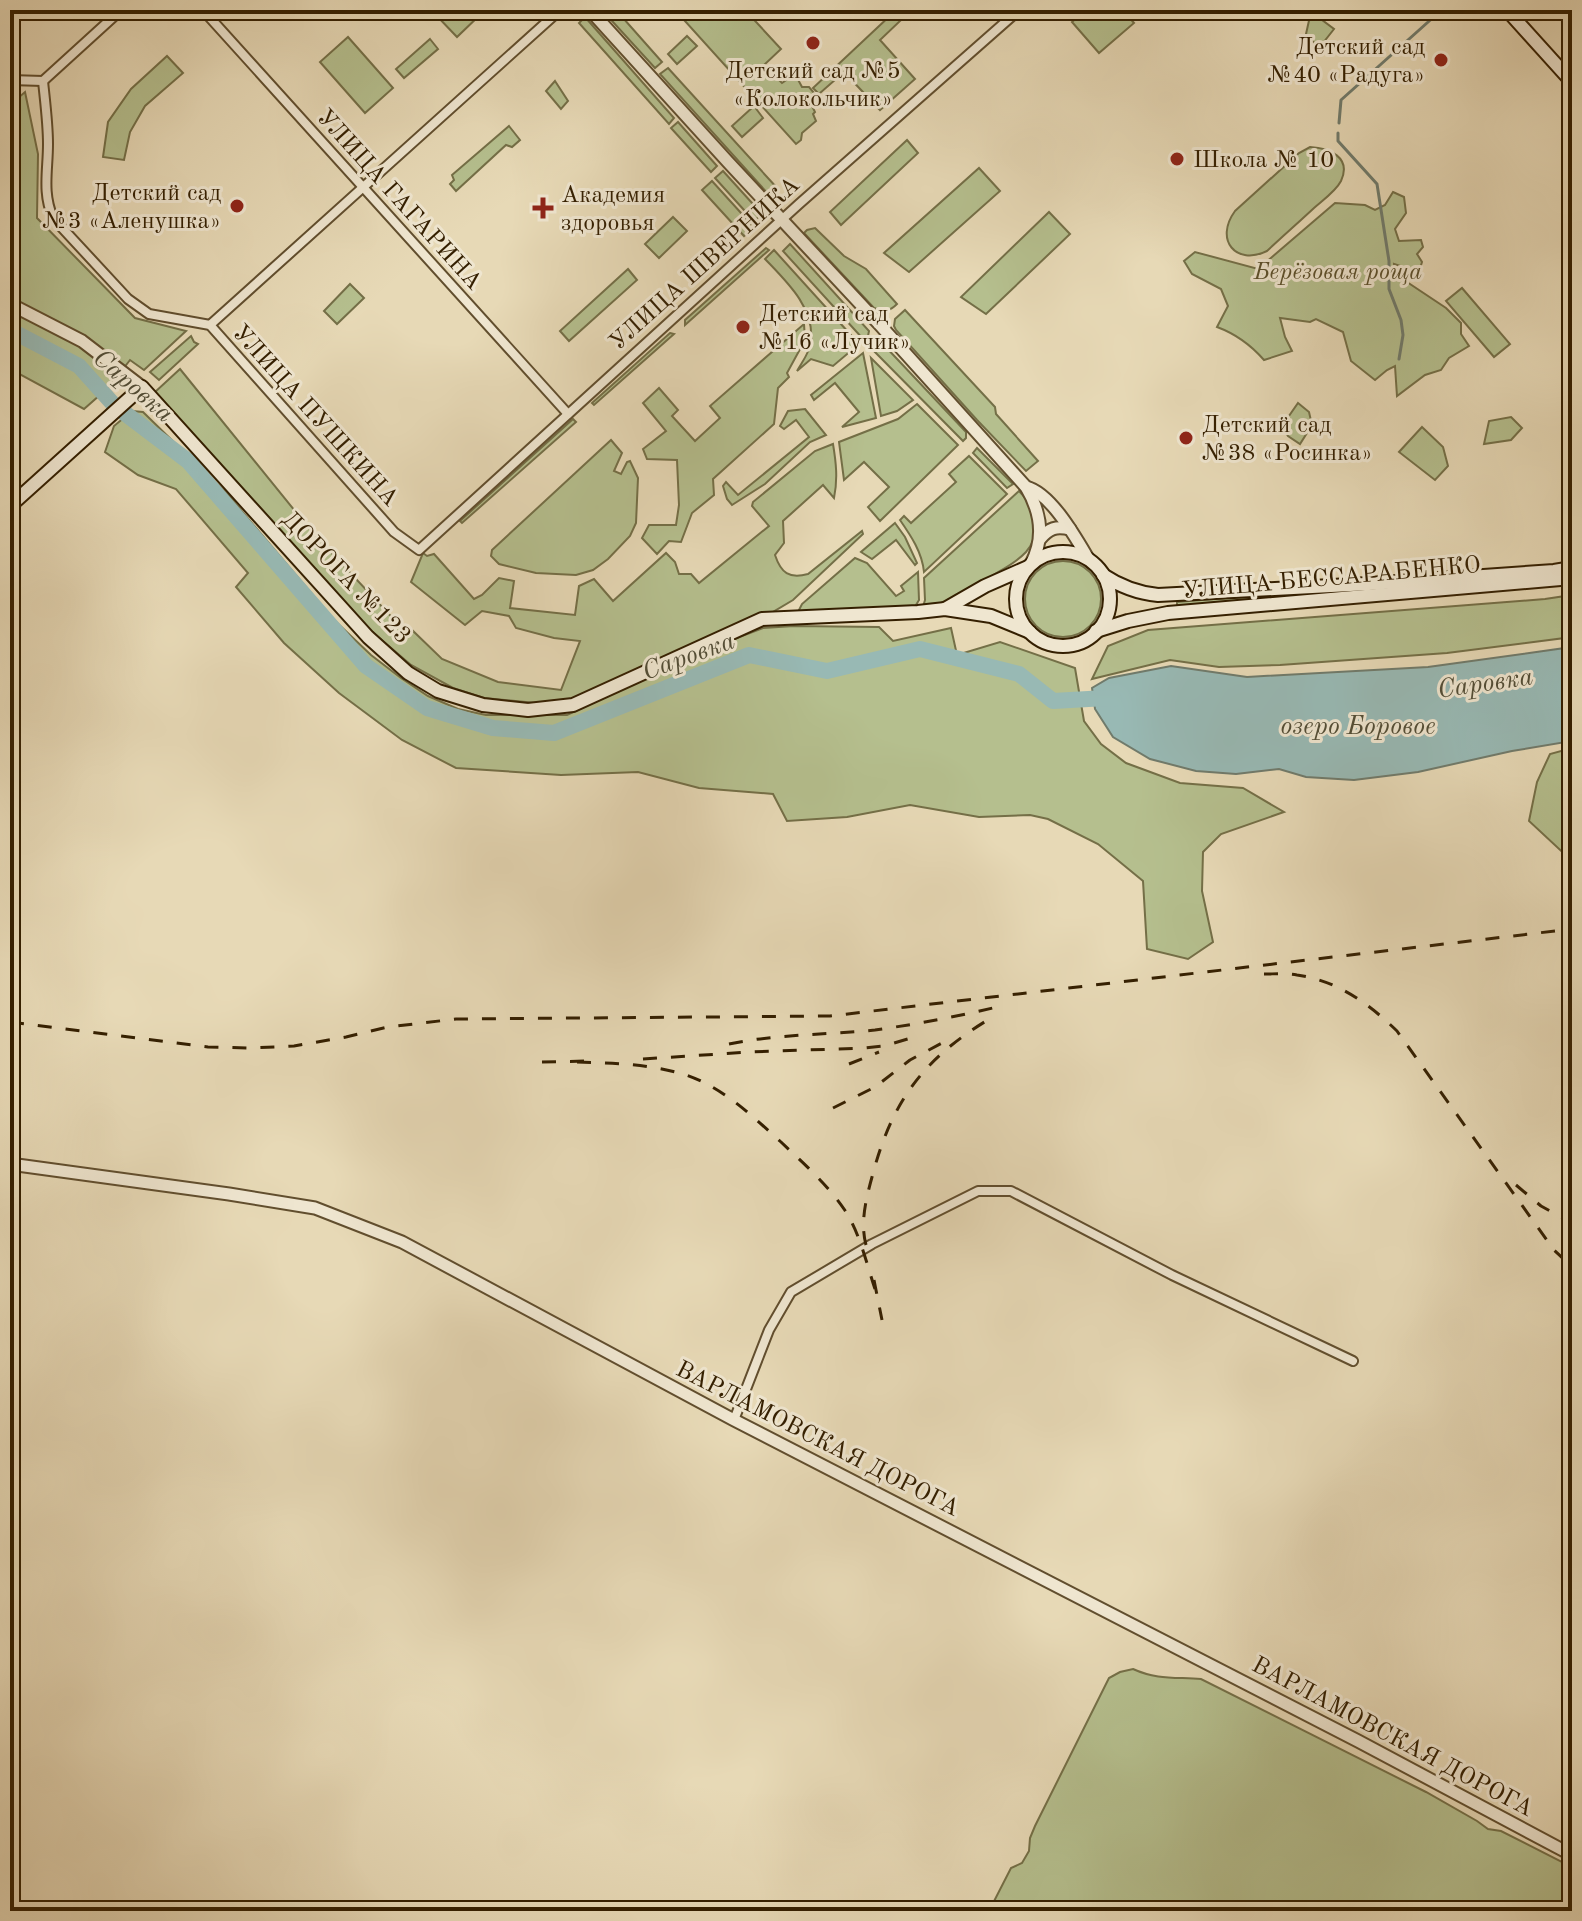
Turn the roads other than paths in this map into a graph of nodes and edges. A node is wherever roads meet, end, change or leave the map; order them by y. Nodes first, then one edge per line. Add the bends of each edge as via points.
1 (121, 10) edge
2 (203, 10) edge
3 (560, 10) edge
4 (590, 10) edge
5 (1019, 10) edge
6 (1507, 10) edge
7 (10, 80) edge
8 (43, 81) junction
9 (1572, 82) edge
10 (363, 187) junction
11 (781, 220) junction
12 (10, 304) edge
13 (210, 325) junction
14 (142, 387) junction
15 (568, 414) junction
16 (1026, 487) junction
17 (10, 506) edge
18 (1070, 529) junction
19 (1040, 539) junction
20 (419, 550) joint
21 (1089, 560) junction
22 (1029, 566) junction
23 (1572, 568) edge
24 (1103, 575) junction
25 (1572, 578) edge
26 (1499, 580) junction
27 (945, 609) junction
28 (1096, 631) junction
29 (1030, 632) junction
30 (10, 1164) edge
31 (1353, 1361) dead end
32 (734, 1420) junction
33 (1572, 1855) edge

1 - 8 street
2 - 10 street, УЛИЦА ГАГАРИНА
3 - 10 street
4 - 11 street
5 - 11 street, УЛИЦА ШВЕРНИКА
6 - 9 main road
7 - 8 street
8 - 13 street, УЛИЦА ПУШКИНА via 47,203 53,218 128,299 149,314
10 - 13 street
10 - 15 street, УЛИЦА ГАГАРИНА
11 - 15 street, УЛИЦА ШВЕРНИКА
11 - 16 street
12 - 14 street, ДОРОГА №123 via 82,341
13 - 20 street, УЛИЦА ПУШКИНА via 394,532
14 - 17 main road
14 - 27 main road, ДОРОГА №123 via 368,637 408,673 438,691 483,705 528,710 573,705 762,619
15 - 20 street, УЛИЦА ШВЕРНИКА
16 - 18 street via 1035,490
16 - 19 street via 1038,512
18 - 19 street via 1054,527
18 - 21 street
19 - 22 street
21 - 22 main road via 1059,552
21 - 24 main road
22 - 27 main road, ДОРОГА №123
22 - 29 main road via 1018,585 1016,605
23 - 26 main road, УЛИЦА БЕССАРАБЕНКО
24 - 26 main road, УЛИЦА БЕССАРАБЕНКО via 1139,593 1158,595
24 - 28 main road via 1110,598
25 - 26 main road, УЛИЦА БЕССАРАБЕНКО
26 - 28 main road, УЛИЦА БЕССАРАБЕНКО via 1168,613
27 - 29 main road, ДОРОГА №123 via 991,616
28 - 29 main road via 1067,645 1047,643
30 - 32 street, ВАРЛАМОВСКАЯ ДОРОГА via 315,1208 402,1242
31 - 32 street via 1011,1191 978,1191 791,1292 769,1330
32 - 33 street, ВАРЛАМОВСКАЯ ДОРОГА

